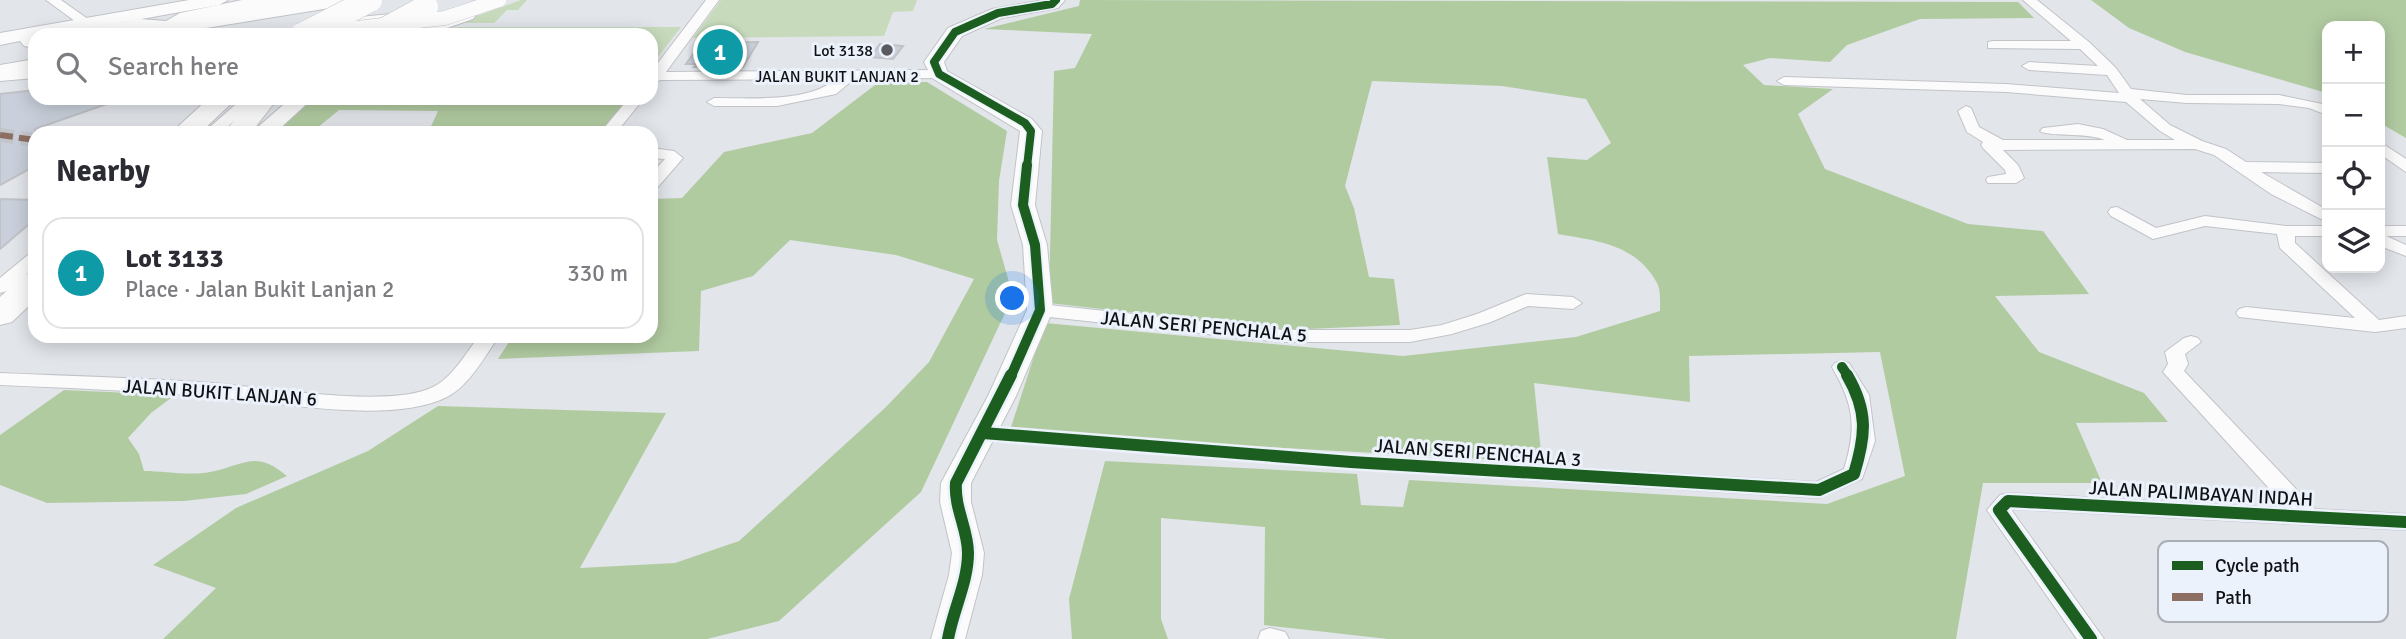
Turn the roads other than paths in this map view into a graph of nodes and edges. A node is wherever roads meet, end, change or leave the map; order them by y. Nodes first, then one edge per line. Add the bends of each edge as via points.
1 (52, 0) edge
2 (219, 0) edge
3 (253, 0) edge
4 (275, 0) edge
5 (336, 0) edge
6 (354, 0) edge
7 (370, 0) edge
8 (487, 0) edge
9 (499, 0) edge
10 (505, 0) edge
11 (713, 0) edge
12 (1056, 0) edge
13 (2029, 0) edge
14 (394, 9) edge
15 (441, 12) edge
16 (88, 28) edge
17 (93, 28) edge
18 (104, 28) edge
19 (106, 28) edge
20 (155, 28) edge
21 (202, 28) edge
22 (265, 28) edge
23 (318, 28) edge
24 (340, 28) edge
25 (344, 28) edge
26 (395, 28) edge
27 (419, 28) edge
28 (28, 36) edge
29 (0, 39) edge
30 (1993, 45) dead end
31 (2084, 45) junction
32 (24, 52) edge
33 (2029, 66) dead end
34 (658, 70) edge
35 (2112, 71) junction
36 (0, 72) edge
37 (939, 74) junction
38 (28, 75) edge
39 (850, 75) junction
40 (0, 77) edge
41 (658, 78) edge
42 (1784, 81) dead end
43 (2129, 95) junction
44 (714, 102) dead end
45 (215, 105) edge
46 (230, 105) edge
47 (243, 105) edge
48 (254, 105) edge
49 (295, 105) edge
50 (631, 105) edge
51 (2322, 107) edge
52 (1966, 111) dead end
53 (192, 126) edge
54 (218, 126) edge
55 (221, 126) edge
56 (223, 126) edge
57 (270, 126) edge
58 (614, 126) edge
59 (2048, 131) dead end
60 (1997, 143) junction
61 (2196, 144) junction
62 (2124, 145) junction
63 (2385, 151) edge
64 (658, 153) edge
65 (2242, 167) junction
66 (2406, 167) edge
67 (2322, 168) edge
68 (658, 176) edge
69 (1994, 180) dead end
70 (2117, 212) dead end
71 (2322, 215) edge
72 (2286, 231) junction
73 (2322, 231) edge
74 (2385, 231) edge
75 (2406, 231) edge
76 (2385, 242) edge
77 (2406, 251) edge
78 (28, 274) edge
79 (28, 276) edge
80 (28, 277) edge
81 (28, 280) edge
82 (0, 287) edge
83 (0, 294) edge
84 (0, 302) edge
85 (1573, 303) dead end
86 (1040, 310) junction
87 (2246, 313) dead end
88 (0, 315) edge
89 (2406, 323) edge
90 (2375, 326) junction
91 (2191, 342) dead end
92 (484, 343) edge
93 (1842, 367) dead end
94 (9, 379) edge
95 (0, 393) edge
96 (983, 433) junction
97 (2308, 516) junction
98 (2406, 522) edge
99 (948, 639) edge
100 (2091, 639) edge

1 - 16 street
2 - 17 street
3 - 18 street
4 - 5 highway via 188,18 175,26
6 - 21 highway
7 - 23 highway, bridge
8 - 15 street
9 - 15 street, bridge
10 - 15 street
11 - 34 street
12 - 37 street via 998,13 955,32 934,62
13 - 31 street
14 - 22 highway
14 - 25 street
15 - 24 street, bridge
15 - 26 highway, bridge
15 - 27 street
19 - 20 highway via 159,26
28 - 29 street
30 - 31 street
31 - 35 street
32 - 36 highway
33 - 35 street
35 - 43 street
37 - 39 street, JALAN BUKIT LANJAN 2
37 - 86 street via 1025,123 1031,131 1023,205 1035,245
38 - 40 street
39 - 41 street, JALAN BUKIT LANJAN 2
39 - 44 street via 831,91 777,102
42 - 43 street
43 - 51 street via 2292,101
43 - 61 street via 2165,128
45 - 53 highway
46 - 54 highway
47 - 55 street
48 - 56 highway
49 - 57 street
50 - 58 street
52 - 60 street via 1972,129
59 - 62 street via 2086,129
60 - 62 street
60 - 69 street via 1989,145 1990,149 2017,178
61 - 62 street
61 - 65 street via 2220,152
63 - 66 street
64 - 68 street via 674,158
65 - 67 street
65 - 71 street
70 - 72 street via 2153,234 2205,221
72 - 73 street
72 - 90 street via 2286,244
74 - 75 street
76 - 77 street
78 - 82 street
79 - 83 highway
80 - 84 street
81 - 88 highway
85 - 86 street, JALAN SERI PENCHALA 5 via 1526,300 1445,330 1380,336 1269,335
86 - 96 street
87 - 90 street
89 - 90 street
91 - 97 street via 2175,352 2178,364 2173,372
92 - 94 street, JALAN BUKIT LANJAN 6 via 439,392 400,401 335,401
93 - 96 street, JALAN SERI PENCHALA 3 via 1859,395 1864,441 1854,474 1819,490 1351,462
94 - 95 street
96 - 99 street via 956,483 953,499 968,552
97 - 98 street, JALAN PALIMBAYAN INDAH
97 - 100 street, JALAN PALIMBAYAN INDAH via 2008,500 1999,510

